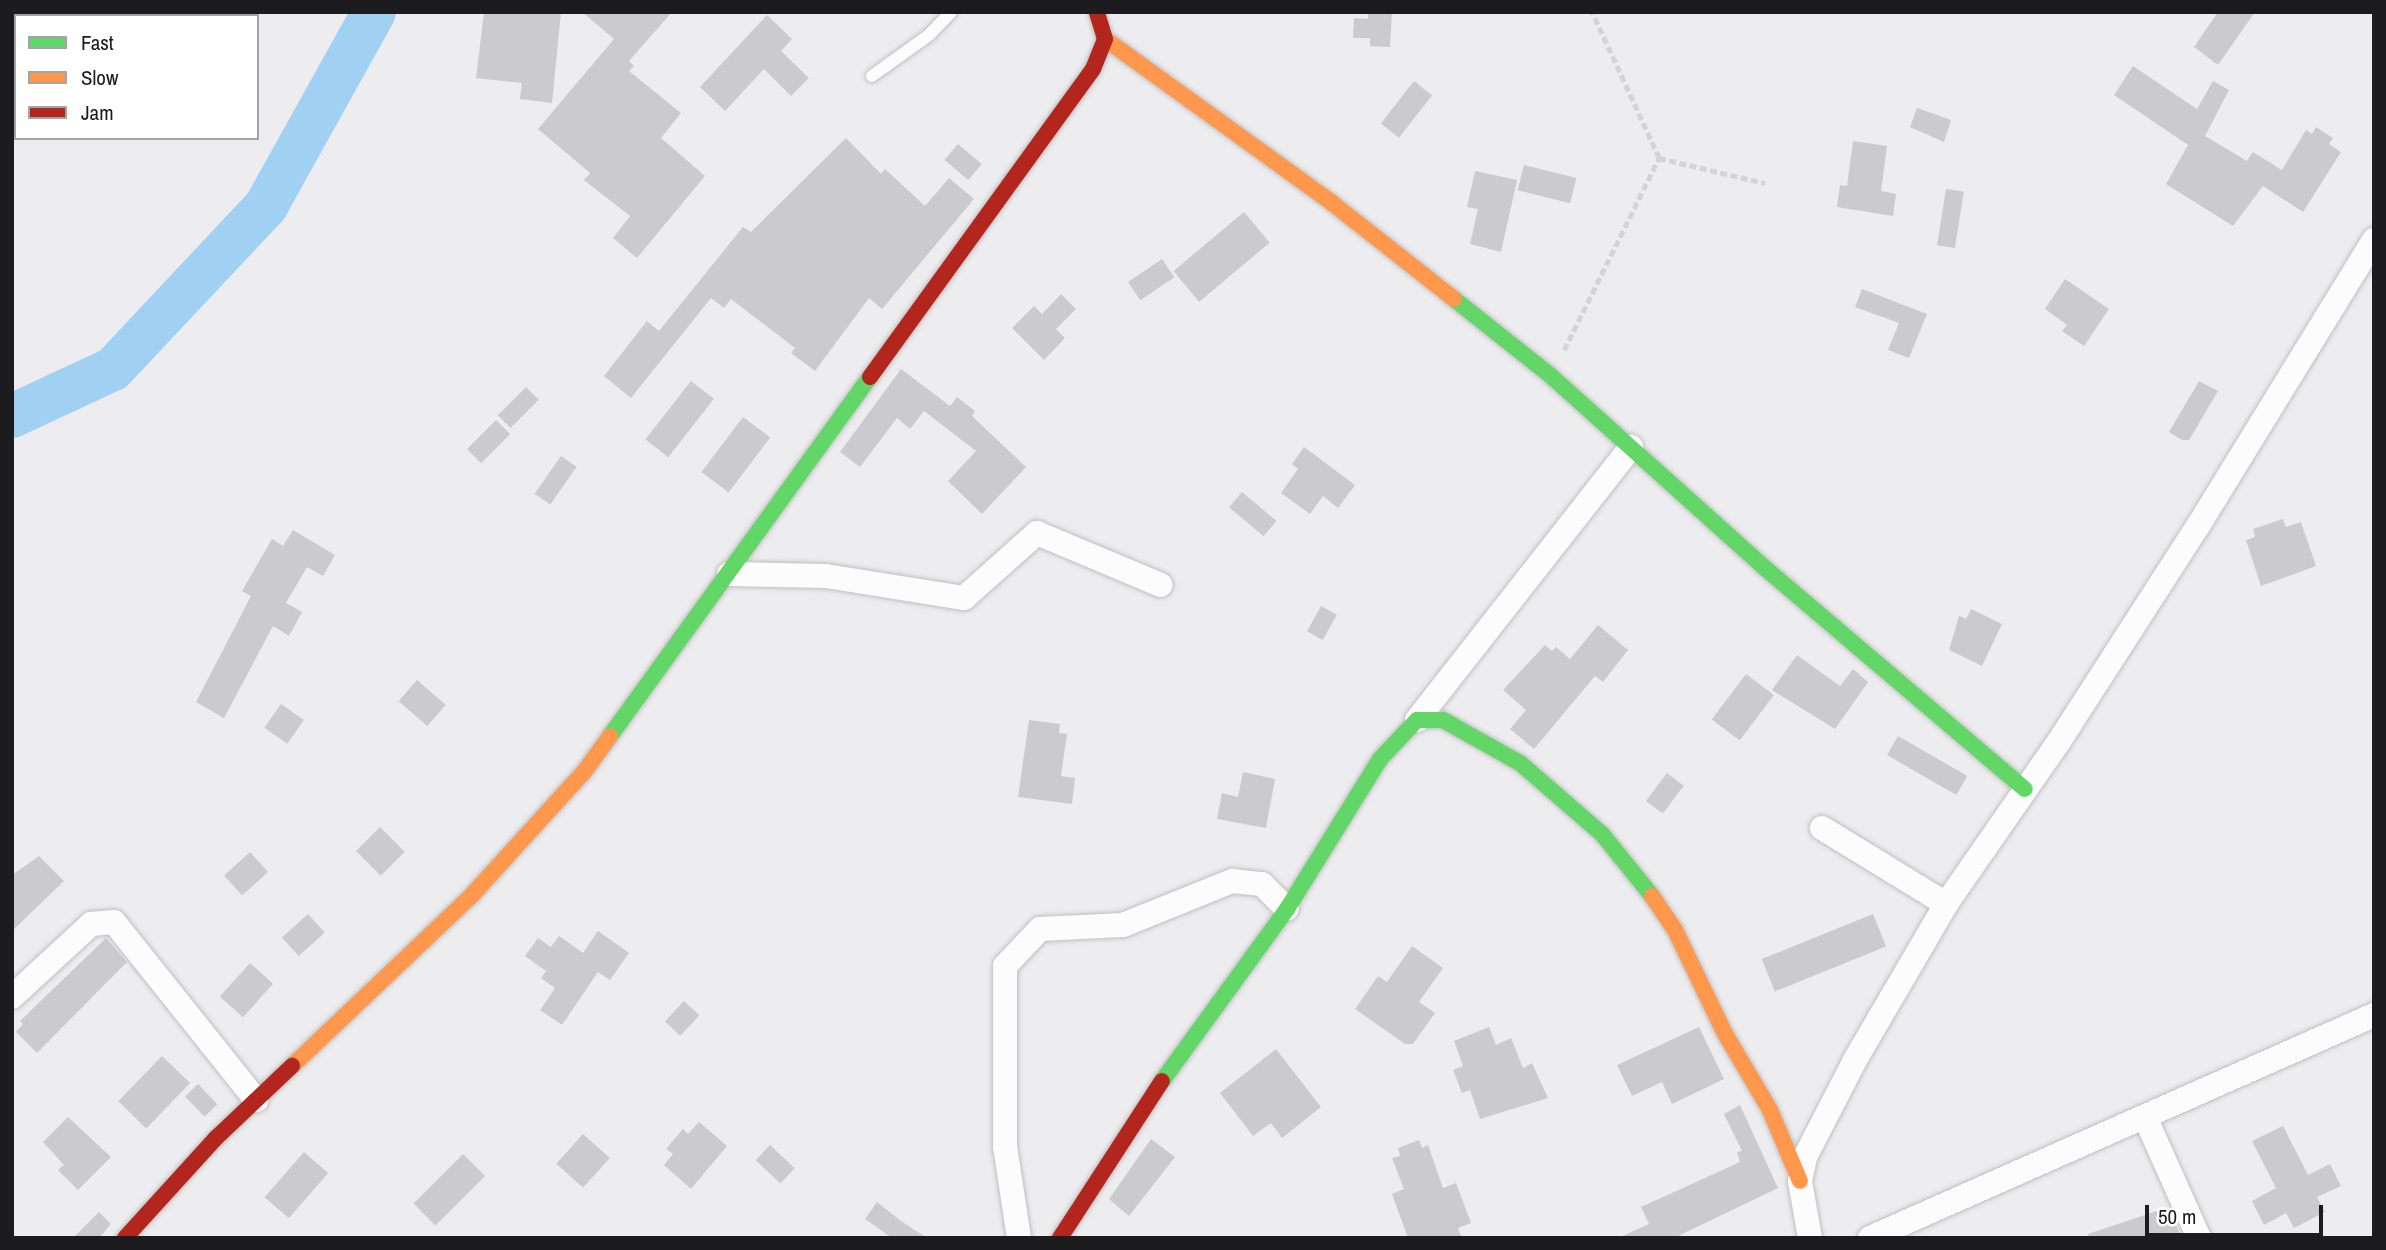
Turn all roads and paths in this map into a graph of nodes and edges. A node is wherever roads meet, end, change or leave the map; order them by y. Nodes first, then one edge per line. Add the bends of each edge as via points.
1 (951, 12) edge
2 (1097, 12) edge
3 (1592, 12) edge
4 (1105, 39) junction
5 (872, 76) dead end
6 (1659, 158) junction
7 (1765, 183) dead end
8 (2374, 240) edge
9 (1551, 376) junction
10 (1631, 447) junction
11 (729, 574) junction
12 (1161, 585) dead end
13 (1417, 720) junction
14 (2025, 789) junction
15 (1822, 828) dead end
16 (1945, 904) junction
17 (1287, 909) junction
18 (12, 997) edge
19 (2374, 1015) edge
20 (256, 1100) junction
21 (2146, 1117) junction
22 (1800, 1181) junction
23 (124, 1238) edge
24 (1019, 1238) edge
25 (1060, 1238) edge
26 (1810, 1238) edge
27 (1870, 1238) edge
28 (2199, 1238) edge

1 - 5 lane via 929,35
2 - 4 street
3 - 6 path
4 - 9 street via 1332,203
4 - 11 street via 1086,79 946,267
6 - 7 path
6 - 9 path
8 - 14 street via 2198,526
9 - 10 street
10 - 13 street
10 - 14 street
11 - 12 street via 826,576 964,598 1037,533
11 - 20 street via 558,803 407,961
13 - 17 street via 1380,759
13 - 22 street via 1443,720 1520,763 1602,834 1639,878 1675,930 1724,1032 1770,1110
14 - 16 street
15 - 16 street
16 - 22 street via 1829,1106 1805,1157
17 - 24 street via 1262,884 1232,881 1123,925 1041,929 1006,966 1005,1147
17 - 25 street via 1181,1053
18 - 20 street via 91,924 114,922
19 - 21 street
20 - 23 street
21 - 27 street
21 - 28 street
22 - 26 street

